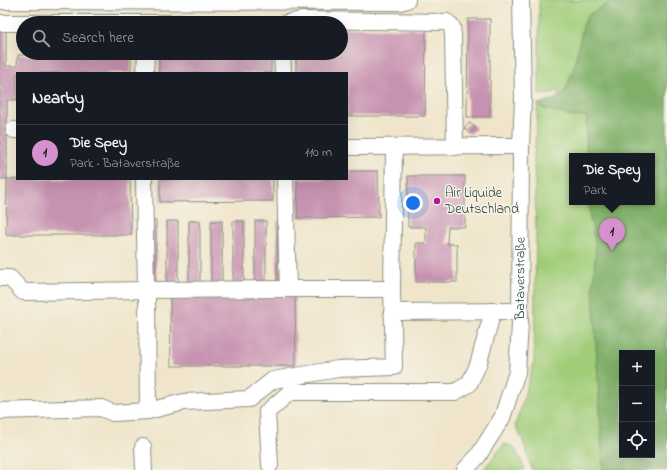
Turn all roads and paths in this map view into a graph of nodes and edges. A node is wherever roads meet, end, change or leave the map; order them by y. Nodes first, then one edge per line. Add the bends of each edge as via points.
1 (407, 0) edge
2 (521, 0) edge
3 (32, 1) edge
4 (0, 2) edge
5 (348, 21) edge
6 (0, 23) edge
7 (16, 23) edge
8 (146, 60) edge
9 (282, 60) edge
10 (145, 72) edge
11 (283, 72) edge
12 (521, 146) junction
13 (348, 147) edge
14 (394, 147) junction
15 (455, 147) junction
16 (144, 180) edge
17 (285, 180) edge
18 (0, 278) edge
19 (288, 289) junction
20 (392, 289) junction
21 (146, 290) junction
22 (493, 311) junction
23 (520, 311) junction
24 (392, 312) junction
25 (0, 411) edge
26 (148, 411) junction
27 (143, 447) dead end
28 (270, 465) dead end
29 (144, 470) edge
30 (465, 470) edge

1 - 3 street
2 - 12 street, Bataverstraße
3 - 4 street
5 - 15 street via 447,22 452,27
6 - 7 street
8 - 10 street
9 - 11 street
12 - 15 street
12 - 23 street, Bataverstraße
13 - 14 street
14 - 15 street
14 - 20 street
16 - 21 street
17 - 19 street
18 - 21 street via 10,278 23,292
19 - 20 street
19 - 21 street
20 - 24 street
21 - 26 street
22 - 23 street
22 - 24 street
22 - 28 street via 478,365 469,384 455,392 290,392 267,412
23 - 30 street, Bataverstraße via 517,372 502,418 478,456
24 - 26 street via 394,367 338,369 289,377 273,380 249,399 184,402
25 - 26 street via 101,408 114,413
27 - 29 street

